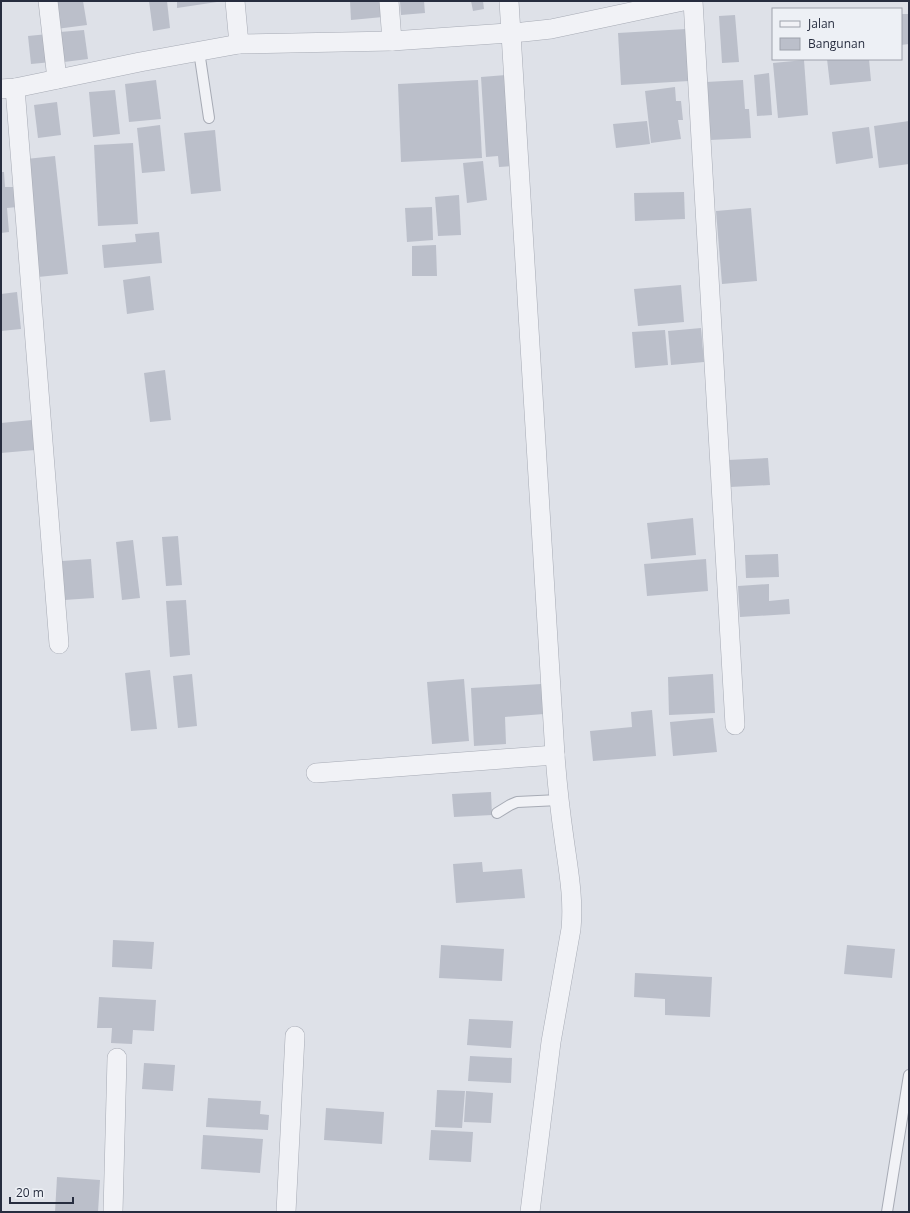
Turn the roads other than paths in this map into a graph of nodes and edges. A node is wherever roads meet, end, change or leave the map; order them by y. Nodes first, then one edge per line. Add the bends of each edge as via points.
1 (48, 1) edge
2 (235, 1) edge
3 (389, 1) edge
4 (509, 1) edge
5 (683, 1) edge
6 (692, 1) edge
7 (516, 33) junction
8 (392, 40) junction
9 (239, 44) junction
10 (199, 51) junction
11 (57, 79) junction
12 (8, 88) edge
13 (209, 118) dead end
14 (58, 644) dead end
15 (735, 725) dead end
16 (555, 755) junction
17 (316, 773) dead end
18 (559, 800) junction
19 (497, 813) dead end
20 (295, 1036) dead end
21 (117, 1058) dead end
22 (909, 1075) edge
23 (113, 1212) edge
24 (286, 1212) edge
25 (530, 1212) edge
26 (887, 1212) edge

1 - 11 street
2 - 9 street
3 - 8 street
4 - 7 street
5 - 7 street via 551,29
6 - 15 street
7 - 8 street
7 - 16 street
8 - 9 street
9 - 10 street
10 - 11 street
10 - 13 lane
11 - 12 street
12 - 14 street
16 - 17 street
16 - 18 street
18 - 19 lane via 517,802
18 - 25 street via 573,913 551,1042
20 - 24 street
21 - 23 street
22 - 26 lane

